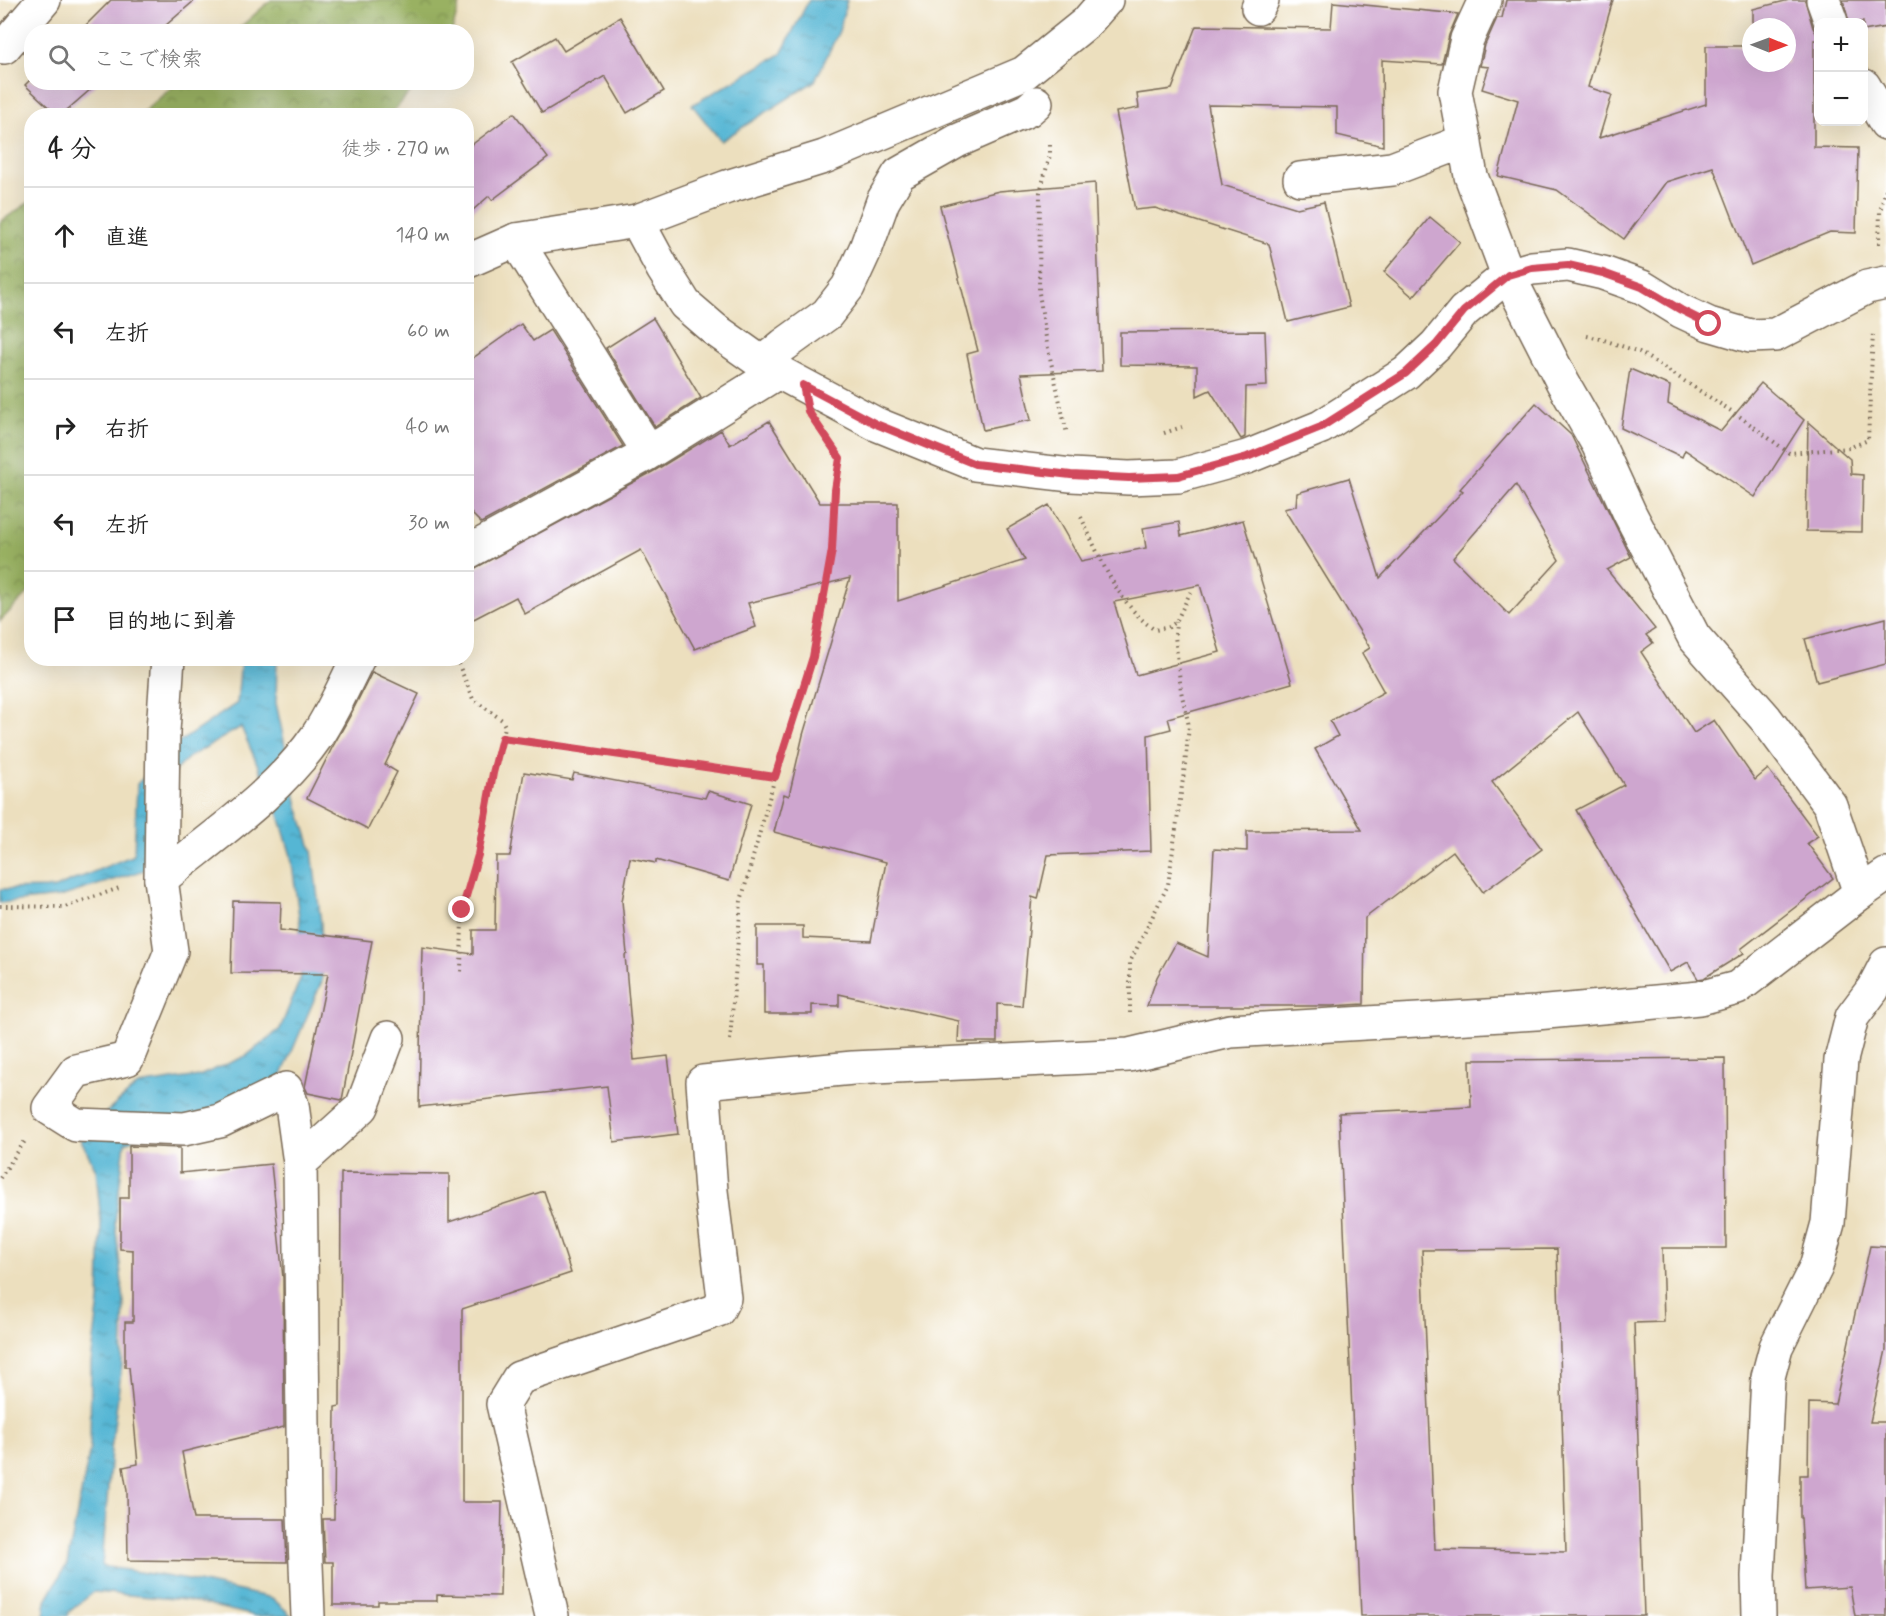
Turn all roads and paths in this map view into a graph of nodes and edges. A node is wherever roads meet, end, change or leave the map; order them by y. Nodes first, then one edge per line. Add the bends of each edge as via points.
1 (45, 0) edge
2 (1106, 0) edge
3 (1485, 0) edge
4 (1823, 0) edge
5 (1830, 18) edge
6 (24, 24) edge
7 (24, 24) edge
8 (4, 47) dead end
9 (1868, 94) edge
10 (1036, 103) joint
11 (1886, 123) edge
12 (1465, 141) junction
13 (1300, 179) dead end
14 (637, 221) junction
15 (516, 240) junction
16 (474, 258) edge
17 (1508, 275) junction
18 (1886, 283) edge
19 (770, 368) junction
20 (1067, 435) dead end
21 (833, 449) dead end
22 (649, 452) junction
23 (1090, 475) junction
24 (474, 549) edge
25 (1192, 589) dead end
26 (1176, 622) junction
27 (167, 666) edge
28 (354, 666) edge
29 (459, 666) edge
30 (502, 738) junction
31 (775, 777) junction
32 (161, 879) junction
33 (1873, 884) edge
34 (0, 906) edge
35 (1886, 964) edge
36 (461, 975) dead end
37 (1130, 1016) dead end
38 (388, 1038) dead end
39 (728, 1079) junction
40 (300, 1162) junction
41 (308, 1616) edge
42 (552, 1616) edge
43 (1759, 1616) edge

1 - 6 street
2 - 14 street via 1086,23 1024,73 824,157 727,187
3 - 12 street via 1467,39 1455,91
4 - 5 street
7 - 8 street
9 - 11 street
10 - 19 street via 899,174 883,201 848,287 827,314 784,345
10 - 20 path via 1050,127 1050,155 1040,192 1039,293
12 - 13 street via 1392,169
12 - 17 street via 1471,176
14 - 15 street
14 - 19 street via 685,304
15 - 16 street
15 - 22 street
17 - 18 street via 1568,265 1603,273 1642,287 1709,324 1750,336 1775,335 1867,287
17 - 23 street via 1464,311 1406,373 1321,427 1247,457 1178,476
17 - 33 street via 1694,637 1766,719 1830,805
19 - 22 street
19 - 23 street via 876,424 975,464
21 - 31 path via 840,458 830,561 813,657
22 - 24 street
23 - 26 path via 1094,502 1076,509 1109,574 1140,620 1155,630
25 - 26 path
26 - 37 path via 1174,636 1189,726 1185,765 1168,885 1130,962
27 - 32 street via 162,731
28 - 32 street via 318,735 294,766 259,800
29 - 30 path via 473,699 502,720
30 - 31 path
30 - 36 path via 478,855 462,910
31 - 39 path via 741,901
32 - 34 path via 126,886 65,907
32 - 40 street via 171,951 127,1059 76,1071 49,1108 76,1125 184,1129 220,1121 286,1089
33 - 39 street via 1737,988 1700,998 1536,1013 1230,1031 1129,1055 853,1068
35 - 43 street via 1852,1017 1841,1060 1828,1223 1816,1267 1776,1347 1768,1377
38 - 40 street via 362,1107
39 - 42 street via 703,1082 724,1298 718,1310 519,1378 503,1404
40 - 41 street

